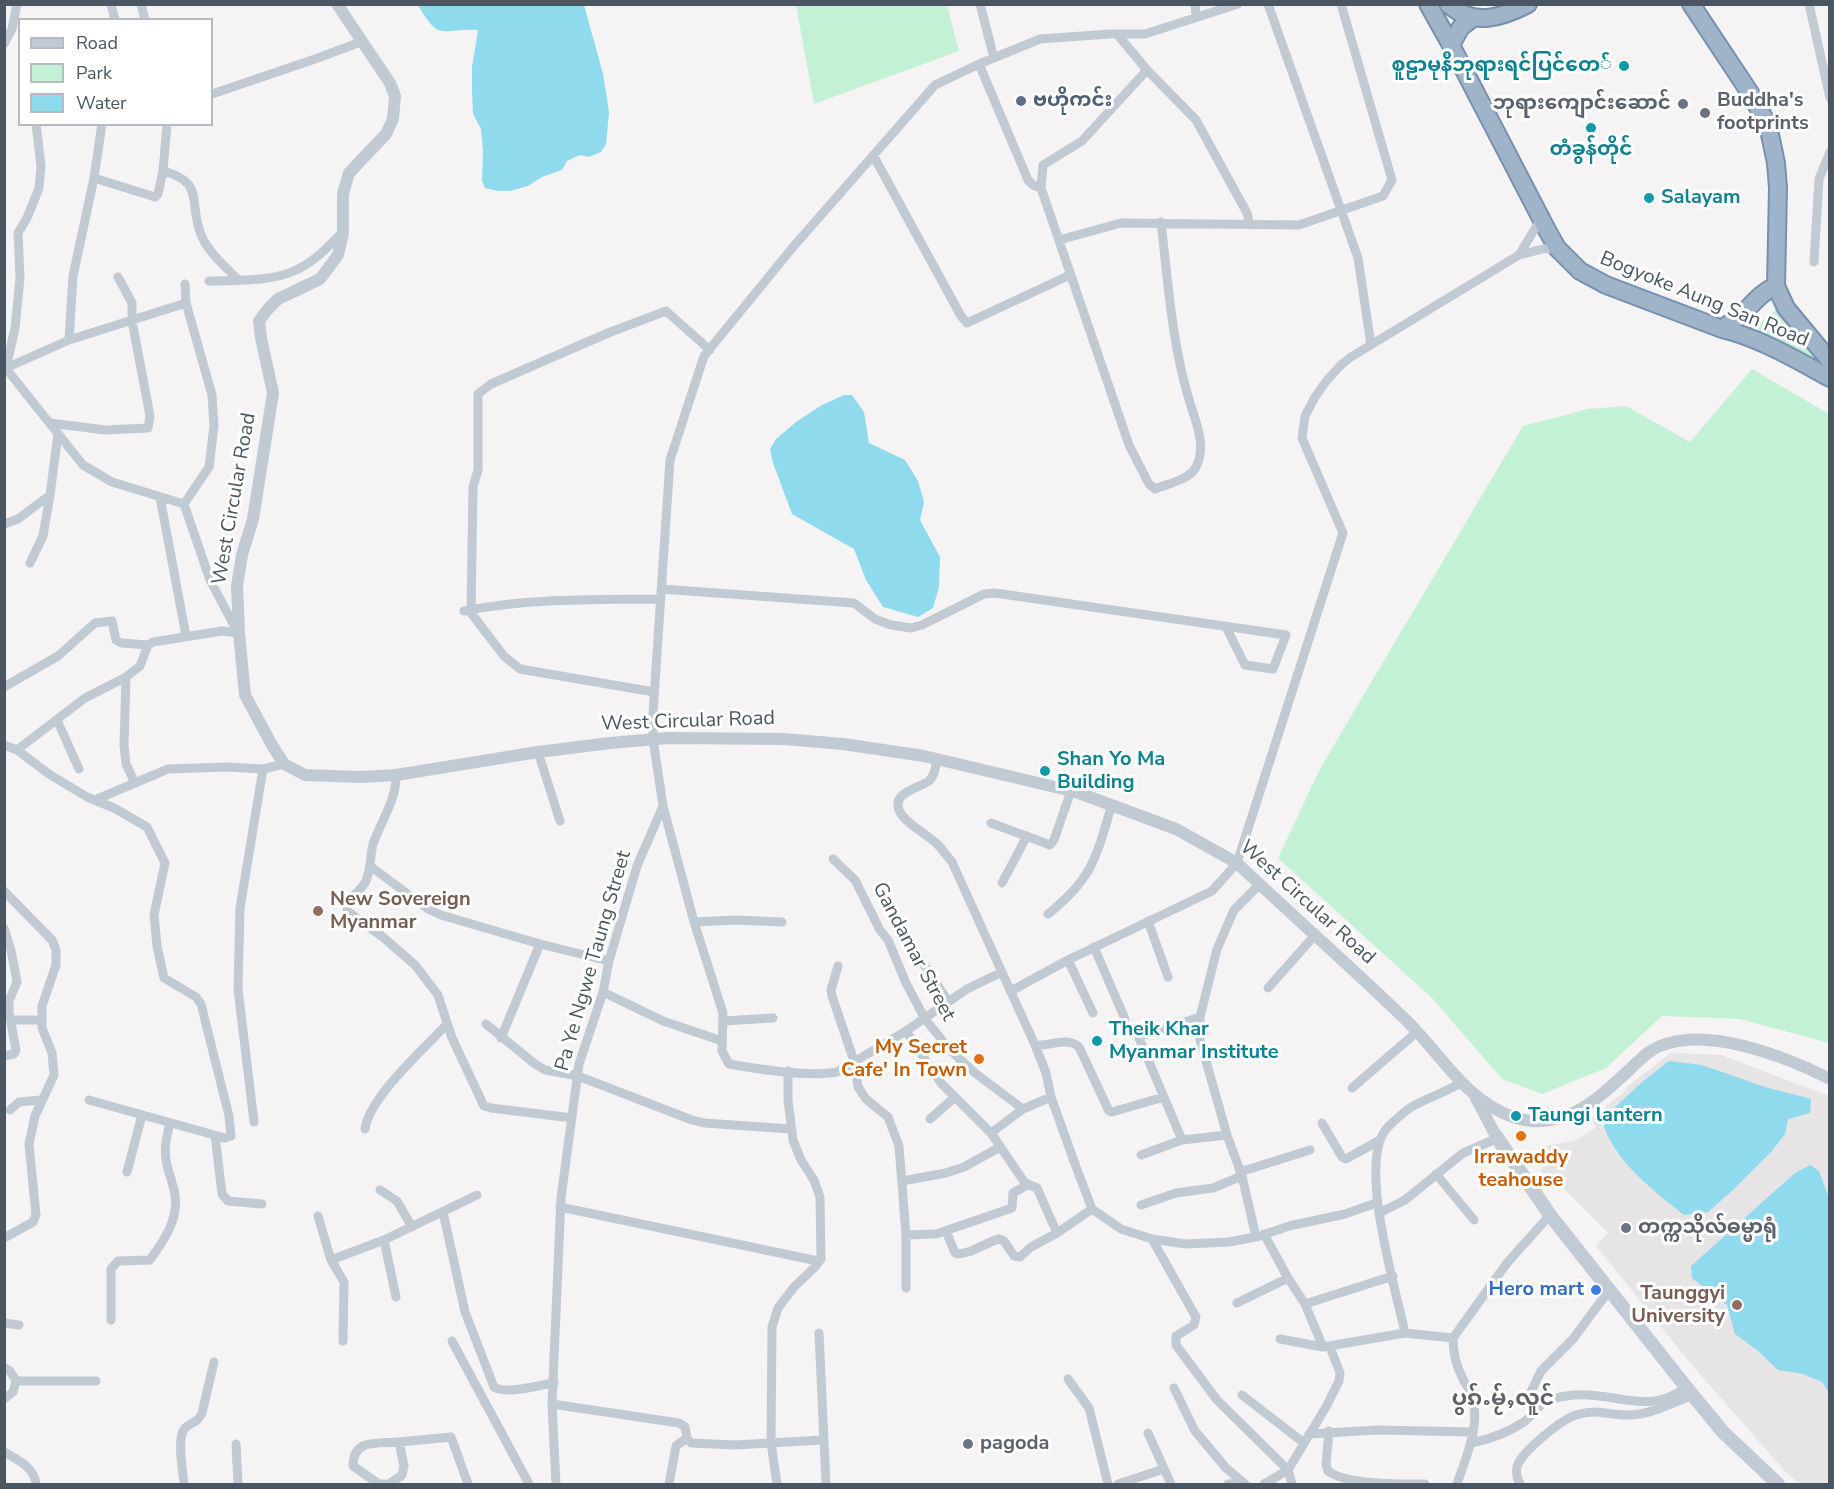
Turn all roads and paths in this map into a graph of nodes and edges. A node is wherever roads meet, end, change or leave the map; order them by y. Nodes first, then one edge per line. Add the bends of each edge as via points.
1 (17, 4) edge
2 (337, 4) edge
3 (980, 4) edge
4 (1195, 4) edge
5 (1238, 4) edge
6 (1268, 4) edge
7 (1341, 4) edge
8 (1428, 4) edge
9 (1448, 4) edge
10 (1528, 4) edge
11 (1691, 4) edge
12 (1809, 4) edge
13 (1196, 17) junction
14 (1473, 18) junction
15 (1117, 34) junction
16 (363, 41) junction
17 (4, 44) edge
18 (1451, 45) junction
19 (994, 58) junction
20 (979, 64) junction
21 (1148, 70) junction
22 (213, 94) edge
23 (1830, 98) edge
24 (36, 126) edge
25 (102, 126) edge
26 (167, 126) edge
27 (1830, 152) edge
28 (873, 155) junction
29 (163, 171) junction
30 (94, 178) junction
31 (1041, 188) junction
32 (1342, 209) junction
33 (1541, 219) junction
34 (1161, 222) junction
35 (1250, 225) junction
36 (342, 233) junction
37 (1059, 240) junction
38 (1557, 248) junction
39 (1519, 255) junction
40 (1814, 262) dead end
41 (1070, 275) junction
42 (118, 277) dead end
43 (238, 280) junction
44 (209, 281) dead end
45 (185, 284) dead end
46 (1776, 286) junction
47 (186, 303) junction
48 (132, 321) junction
49 (1722, 329) junction
50 (69, 340) junction
51 (1371, 345) junction
52 (710, 350) junction
53 (1830, 361) edge
54 (5, 367) edge
55 (1830, 378) edge
56 (50, 423) junction
57 (58, 434) junction
58 (50, 495) junction
59 (160, 497) junction
60 (184, 504) junction
61 (4, 525) edge
62 (30, 562) dead end
63 (661, 589) junction
64 (660, 600) junction
65 (468, 610) junction
66 (1226, 627) junction
67 (239, 633) junction
68 (186, 636) junction
69 (148, 645) junction
70 (126, 677) junction
71 (4, 687) edge
72 (654, 692) junction
73 (57, 720) junction
74 (653, 739) junction
75 (4, 746) edge
76 (17, 750) junction
77 (538, 752) junction
78 (937, 759) junction
79 (284, 764) junction
80 (264, 769) junction
81 (79, 770) dead end
82 (396, 775) junction
83 (135, 783) junction
84 (1071, 791) junction
85 (95, 800) junction
86 (1112, 804) junction
87 (663, 806) junction
88 (560, 821) dead end
89 (991, 823) dead end
90 (1027, 836) junction
91 (833, 859) dead end
92 (1237, 863) junction
93 (370, 866) junction
94 (1002, 883) dead end
95 (1260, 884) junction
96 (4, 891) edge
97 (1048, 914) dead end
98 (1148, 921) junction
99 (694, 922) junction
100 (782, 922) dead end
101 (4, 928) edge
102 (1315, 934) junction
103 (540, 944) junction
104 (1094, 947) junction
105 (917, 954) dead end
106 (1068, 960) junction
107 (609, 961) junction
108 (838, 966) dead end
109 (1002, 972) junction
110 (1168, 977) dead end
111 (1268, 988) dead end
112 (1011, 991) junction
113 (603, 992) junction
114 (948, 1001) junction
115 (1093, 1013) dead end
116 (1200, 1017) junction
117 (773, 1018) dead end
118 (925, 1019) junction
119 (1125, 1019) dead end
120 (11, 1020) junction
121 (42, 1020) junction
122 (723, 1022) junction
123 (447, 1024) junction
124 (486, 1024) dead end
125 (906, 1031) junction
126 (1418, 1031) junction
127 (501, 1038) junction
128 (722, 1041) junction
129 (1035, 1045) junction
130 (4, 1056) edge
131 (854, 1061) junction
132 (788, 1071) junction
133 (578, 1076) junction
134 (1830, 1079) edge
135 (1462, 1082) junction
136 (1352, 1088) dead end
137 (955, 1097) junction
138 (1051, 1097) junction
139 (1164, 1097) junction
140 (1475, 1097) junction
141 (42, 1100) junction
142 (89, 1100) dead end
143 (1023, 1109) junction
144 (10, 1110) dead end
145 (142, 1115) junction
146 (1514, 1117) junction
147 (572, 1118) junction
148 (930, 1119) dead end
149 (254, 1122) dead end
150 (170, 1123) junction
151 (1322, 1123) dead end
152 (364, 1129) dead end
153 (791, 1130) junction
154 (991, 1133) junction
155 (215, 1135) junction
156 (1227, 1135) junction
157 (1496, 1136) junction
158 (1182, 1140) junction
159 (1380, 1140) junction
160 (1000, 1147) junction
161 (1310, 1150) dead end
162 (1141, 1155) dead end
163 (128, 1172) dead end
164 (1241, 1174) junction
165 (1436, 1174) junction
166 (902, 1181) junction
167 (1027, 1185) junction
168 (380, 1190) dead end
169 (477, 1195) dead end
170 (1376, 1203) junction
171 (262, 1204) dead end
172 (1141, 1205) dead end
173 (560, 1207) junction
174 (1092, 1209) junction
175 (443, 1212) junction
176 (1379, 1215) junction
177 (1550, 1215) junction
178 (318, 1216) dead end
179 (1474, 1220) dead end
180 (411, 1227) junction
181 (946, 1231) junction
182 (1058, 1233) junction
183 (906, 1235) junction
184 (1260, 1236) junction
185 (4, 1238) edge
186 (1152, 1239) junction
187 (384, 1240) junction
188 (331, 1260) junction
189 (818, 1260) junction
190 (1393, 1276) junction
191 (1288, 1278) junction
192 (906, 1288) dead end
193 (1610, 1289) junction
194 (396, 1297) dead end
195 (1237, 1304) dead end
196 (1305, 1304) junction
197 (111, 1320) dead end
198 (4, 1323) edge
199 (19, 1325) dead end
200 (819, 1333) dead end
201 (1405, 1333) junction
202 (1453, 1338) junction
203 (1280, 1339) dead end
204 (343, 1341) dead end
205 (452, 1341) dead end
206 (1326, 1347) junction
207 (214, 1362) dead end
208 (4, 1366) edge
209 (1068, 1379) dead end
210 (96, 1381) dead end
211 (15, 1382) junction
212 (4, 1383) edge
213 (554, 1383) junction
214 (1174, 1388) dead end
215 (1690, 1391) junction
216 (1242, 1395) dead end
217 (1529, 1396) dead end
218 (4, 1399) edge
219 (552, 1404) junction
220 (1329, 1431) junction
221 (1148, 1432) dead end
222 (1473, 1432) junction
223 (1309, 1434) junction
224 (687, 1438) junction
225 (823, 1440) junction
226 (399, 1442) junction
227 (771, 1443) junction
228 (1304, 1443) junction
229 (1471, 1443) junction
230 (236, 1444) dead end
231 (4, 1452) edge
232 (1164, 1469) junction
233 (1288, 1470) junction
234 (355, 1474) dead end
235 (1244, 1484) edge
236 (36, 1485) edge
237 (184, 1485) edge
238 (238, 1485) edge
239 (373, 1485) edge
240 (386, 1485) edge
241 (468, 1485) edge
242 (529, 1485) edge
243 (556, 1485) edge
244 (669, 1485) edge
245 (777, 1485) edge
246 (826, 1485) edge
247 (1108, 1485) edge
248 (1118, 1485) edge
249 (1172, 1485) edge
250 (1228, 1485) edge
251 (1264, 1485) edge
252 (1292, 1485) edge
253 (1425, 1485) edge
254 (1457, 1485) edge
255 (1520, 1485) edge
256 (1778, 1485) edge

1 - 17 street
2 - 16 street, West Circular Road
3 - 19 street
4 - 13 street
5 - 13 street
6 - 32 street
7 - 32 street via 1392,180 1383,196
8 - 18 highway, Bogyoke Aung San Road
9 - 14 highway
10 - 14 highway via 1487,19
11 - 46 highway, Bogyoke Aung San Road via 1768,125 1778,188
12 - 23 street
13 - 15 street via 1145,34
14 - 18 highway via 1461,27
15 - 19 street via 1040,39
15 - 21 street
16 - 22 street
16 - 36 street, West Circular Road via 390,82 395,96 393,120 386,134 349,173 343,194
18 - 33 highway, Bogyoke Aung San Road
19 - 20 street
20 - 28 street via 935,85
20 - 31 street via 1028,180
21 - 31 street via 1082,141 1043,165
21 - 35 street via 1196,120
24 - 54 street via 39,188 18,233 20,278 15,328
25 - 30 street
26 - 29 street
27 - 40 street via 1819,179
28 - 41 street via 967,322
28 - 52 street
29 - 30 street via 155,196
29 - 43 street via 179,175 190,184 202,236
30 - 50 street via 73,276
31 - 37 street
32 - 35 street via 1299,225
32 - 51 street via 1358,258
33 - 38 highway, Bogyoke Aung San Road
33 - 39 street
34 - 35 street
34 - 37 street via 1121,223
34 - 41 street via 1178,354 1198,426 1201,454 1189,476 1155,489 1149,484 1129,445
36 - 43 street via 312,261 293,272
36 - 67 street, West Circular Road via 339,255 320,279 278,299 260,321 273,393 253,519 237,586
37 - 41 street
38 - 39 street
38 - 49 highway, Bogyoke Aung San Road via 1580,272 1606,285
39 - 51 street
42 - 48 street via 130,297
43 - 44 street
45 - 47 street
46 - 49 highway
46 - 53 highway, Bogyoke Aung San Road via 1786,308
47 - 48 street
47 - 60 street via 212,395 214,426 209,467
48 - 50 street
48 - 56 street via 150,416 148,428 105,430
49 - 55 highway, Bogyoke Aung San Road via 1773,348
50 - 54 street
51 - 92 street via 1342,364 1327,380 1302,426 1307,453 1343,533
52 - 63 street via 704,356 670,460
52 - 65 street via 666,311 491,384 478,394 478,470
54 - 56 street
56 - 57 street
57 - 58 street
57 - 59 street via 83,465 112,482
58 - 61 street
58 - 62 street via 43,536
59 - 60 street
59 - 68 street
60 - 67 street via 210,580
63 - 64 street
63 - 66 street via 854,603 875,619 911,628 984,594 995,593
64 - 65 street via 550,601
64 - 72 street
65 - 72 street via 504,656 520,669
66 - 66 street via 1245,665 1273,669 1286,635
67 - 68 street
67 - 79 street, West Circular Road via 245,695
68 - 69 street
69 - 70 street via 140,666
69 - 71 street via 121,643 116,640 112,621 95,623 58,656
70 - 73 street via 85,698
70 - 83 street via 124,745 126,764
72 - 74 street
73 - 76 street
73 - 81 street
74 - 77 street, West Circular Road
74 - 78 street, West Circular Road via 784,739
74 - 87 street
75 - 76 street
76 - 85 street
77 - 82 street, West Circular Road
77 - 88 street
78 - 84 street, West Circular Road
78 - 109 street via 929,780 903,795 898,810 938,844 951,862
79 - 80 street
79 - 82 street, West Circular Road via 305,775
80 - 83 street via 168,770
80 - 149 street via 240,908 238,989
82 - 93 street via 395,794 376,838
83 - 85 street
84 - 86 street, West Circular Road
84 - 90 street via 1050,845
85 - 155 street via 147,827 165,863 154,915 157,946 164,978 201,1004 232,1131 225,1138
86 - 92 street, West Circular Road via 1176,829
86 - 97 street via 1095,860 1086,876
87 - 99 street
87 - 107 street, Pa Ye Ngwe Taung Street via 637,866
89 - 90 street
90 - 94 street
91 - 118 street, Gandamar Street via 855,880
92 - 95 street, West Circular Road
92 - 98 street via 1212,891
93 - 103 street via 441,915
93 - 123 street via 367,879 349,899 346,911 415,965 438,995
95 - 102 street, West Circular Road
95 - 116 street via 1234,910 1217,949
96 - 121 street via 52,940 56,951
98 - 104 street
98 - 110 street
99 - 100 street
99 - 122 street
101 - 120 street via 17,982 9,1001
102 - 111 street
102 - 126 street, West Circular Road
103 - 107 street
103 - 127 street
104 - 106 street
104 - 119 street
105 - 114 street
106 - 112 street
106 - 115 street
107 - 113 street, Pa Ye Ngwe Taung Street
108 - 131 street via 832,996
109 - 112 street
109 - 114 street
112 - 129 street
113 - 128 street via 663,1021
113 - 133 street, Pa Ye Ngwe Taung Street
114 - 118 street
116 - 139 street via 1139,1038
116 - 156 street via 1200,1040
117 - 122 street
118 - 125 street
118 - 143 street, Gandamar Street via 958,1058
120 - 121 street
120 - 130 street via 16,1050
121 - 141 street via 54,1075
122 - 128 street
123 - 147 street via 484,1106
123 - 152 street via 371,1108
124 - 127 street
125 - 131 street
125 - 137 street
126 - 135 street, West Circular Road
126 - 136 street
127 - 133 street via 545,1070
128 - 132 street via 729,1064
129 - 138 street
129 - 139 street via 1072,1042 1079,1047 1109,1111
131 - 132 street via 830,1073
131 - 166 street via 862,1094 885,1113 893,1126
132 - 153 street
133 - 147 street, Pa Ye Ngwe Taung Street
133 - 153 street via 692,1120
134 - 146 street, West Circular Road via 1729,1042 1677,1041 1648,1053 1581,1110 1543,1121
135 - 140 street, West Circular Road
135 - 159 street via 1412,1107 1386,1129
137 - 148 street
137 - 154 street
138 - 143 street
138 - 174 street
139 - 158 street
140 - 146 street, West Circular Road
140 - 157 street
141 - 144 street via 19,1102
141 - 185 street via 29,1144 36,1215 33,1222
142 - 145 street
143 - 154 street
145 - 150 street
145 - 163 street
146 - 157 street via 1503,1123
147 - 173 street, Pa Ye Ngwe Taung Street
150 - 155 street
150 - 197 street via 165,1142 175,1196 172,1226 150,1260 118,1261 111,1269
151 - 159 street via 1342,1157
153 - 189 street via 819,1197
154 - 160 street
155 - 171 street via 222,1194 228,1201
156 - 158 street
156 - 164 street
157 - 165 street via 1463,1153
157 - 177 main road
158 - 162 street
159 - 170 street
160 - 166 street via 964,1167
160 - 167 street
161 - 164 street
164 - 172 street via 1213,1188 1176,1192
164 - 184 street
165 - 176 street via 1405,1200
165 - 179 street
166 - 183 street
167 - 181 street via 1013,1193 1012,1208
167 - 182 street via 1039,1191
168 - 180 street via 397,1201
169 - 175 street
170 - 176 street
170 - 184 street
173 - 189 street
173 - 213 street, Pa Ye Ngwe Taung Street
174 - 182 street
174 - 186 street via 1121,1229
175 - 180 street
175 - 213 street via 465,1312 494,1387 500,1391
176 - 190 street
177 - 193 main road
177 - 202 street via 1507,1263
178 - 188 street
180 - 187 street
181 - 182 street via 959,1255 999,1239 1016,1257
181 - 183 street
183 - 192 street
184 - 186 street via 1185,1244
184 - 191 street
186 - 233 street via 1196,1317 1194,1325 1176,1336 1176,1345 1217,1400
187 - 188 street
187 - 194 street
188 - 204 street via 344,1282
189 - 227 street via 778,1308 772,1327
190 - 196 street
190 - 201 street
191 - 195 street
191 - 196 street
193 - 215 main road
193 - 217 street via 1573,1339 1541,1371
196 - 206 street
198 - 199 street
200 - 225 street
201 - 202 street
201 - 206 street
202 - 222 street via 1453,1353 1472,1396
203 - 206 street
205 - 242 street
206 - 223 street via 1340,1373 1339,1381
207 - 237 street via 202,1413 182,1433
208 - 211 street
209 - 247 street via 1089,1408
210 - 211 street
211 - 212 street
211 - 218 street via 13,1392
213 - 219 street, Pa Ye Ngwe Taung Street
214 - 235 street via 1196,1431
215 - 229 street via 1661,1401 1575,1394 1559,1397 1540,1405 1526,1421 1503,1435
215 - 255 street via 1651,1411 1627,1415 1593,1411 1572,1416 1528,1450 1517,1465
215 - 256 main road via 1723,1432
216 - 228 street
219 - 224 street via 679,1423 685,1427
219 - 243 street, Pa Ye Ngwe Taung Street
220 - 222 street
220 - 223 street
220 - 253 street via 1326,1464 1337,1478
221 - 232 street
222 - 229 street
223 - 228 street
224 - 227 street via 691,1443
224 - 244 street via 676,1446
225 - 227 street
225 - 246 street
226 - 240 street via 402,1475
226 - 240 street via 363,1445 353,1458 353,1466
226 - 241 street via 452,1437
227 - 245 street
228 - 233 street
229 - 254 street
230 - 238 street
231 - 236 street via 35,1475
232 - 248 street
232 - 249 street
233 - 251 street
233 - 252 street
234 - 239 street
235 - 250 street

